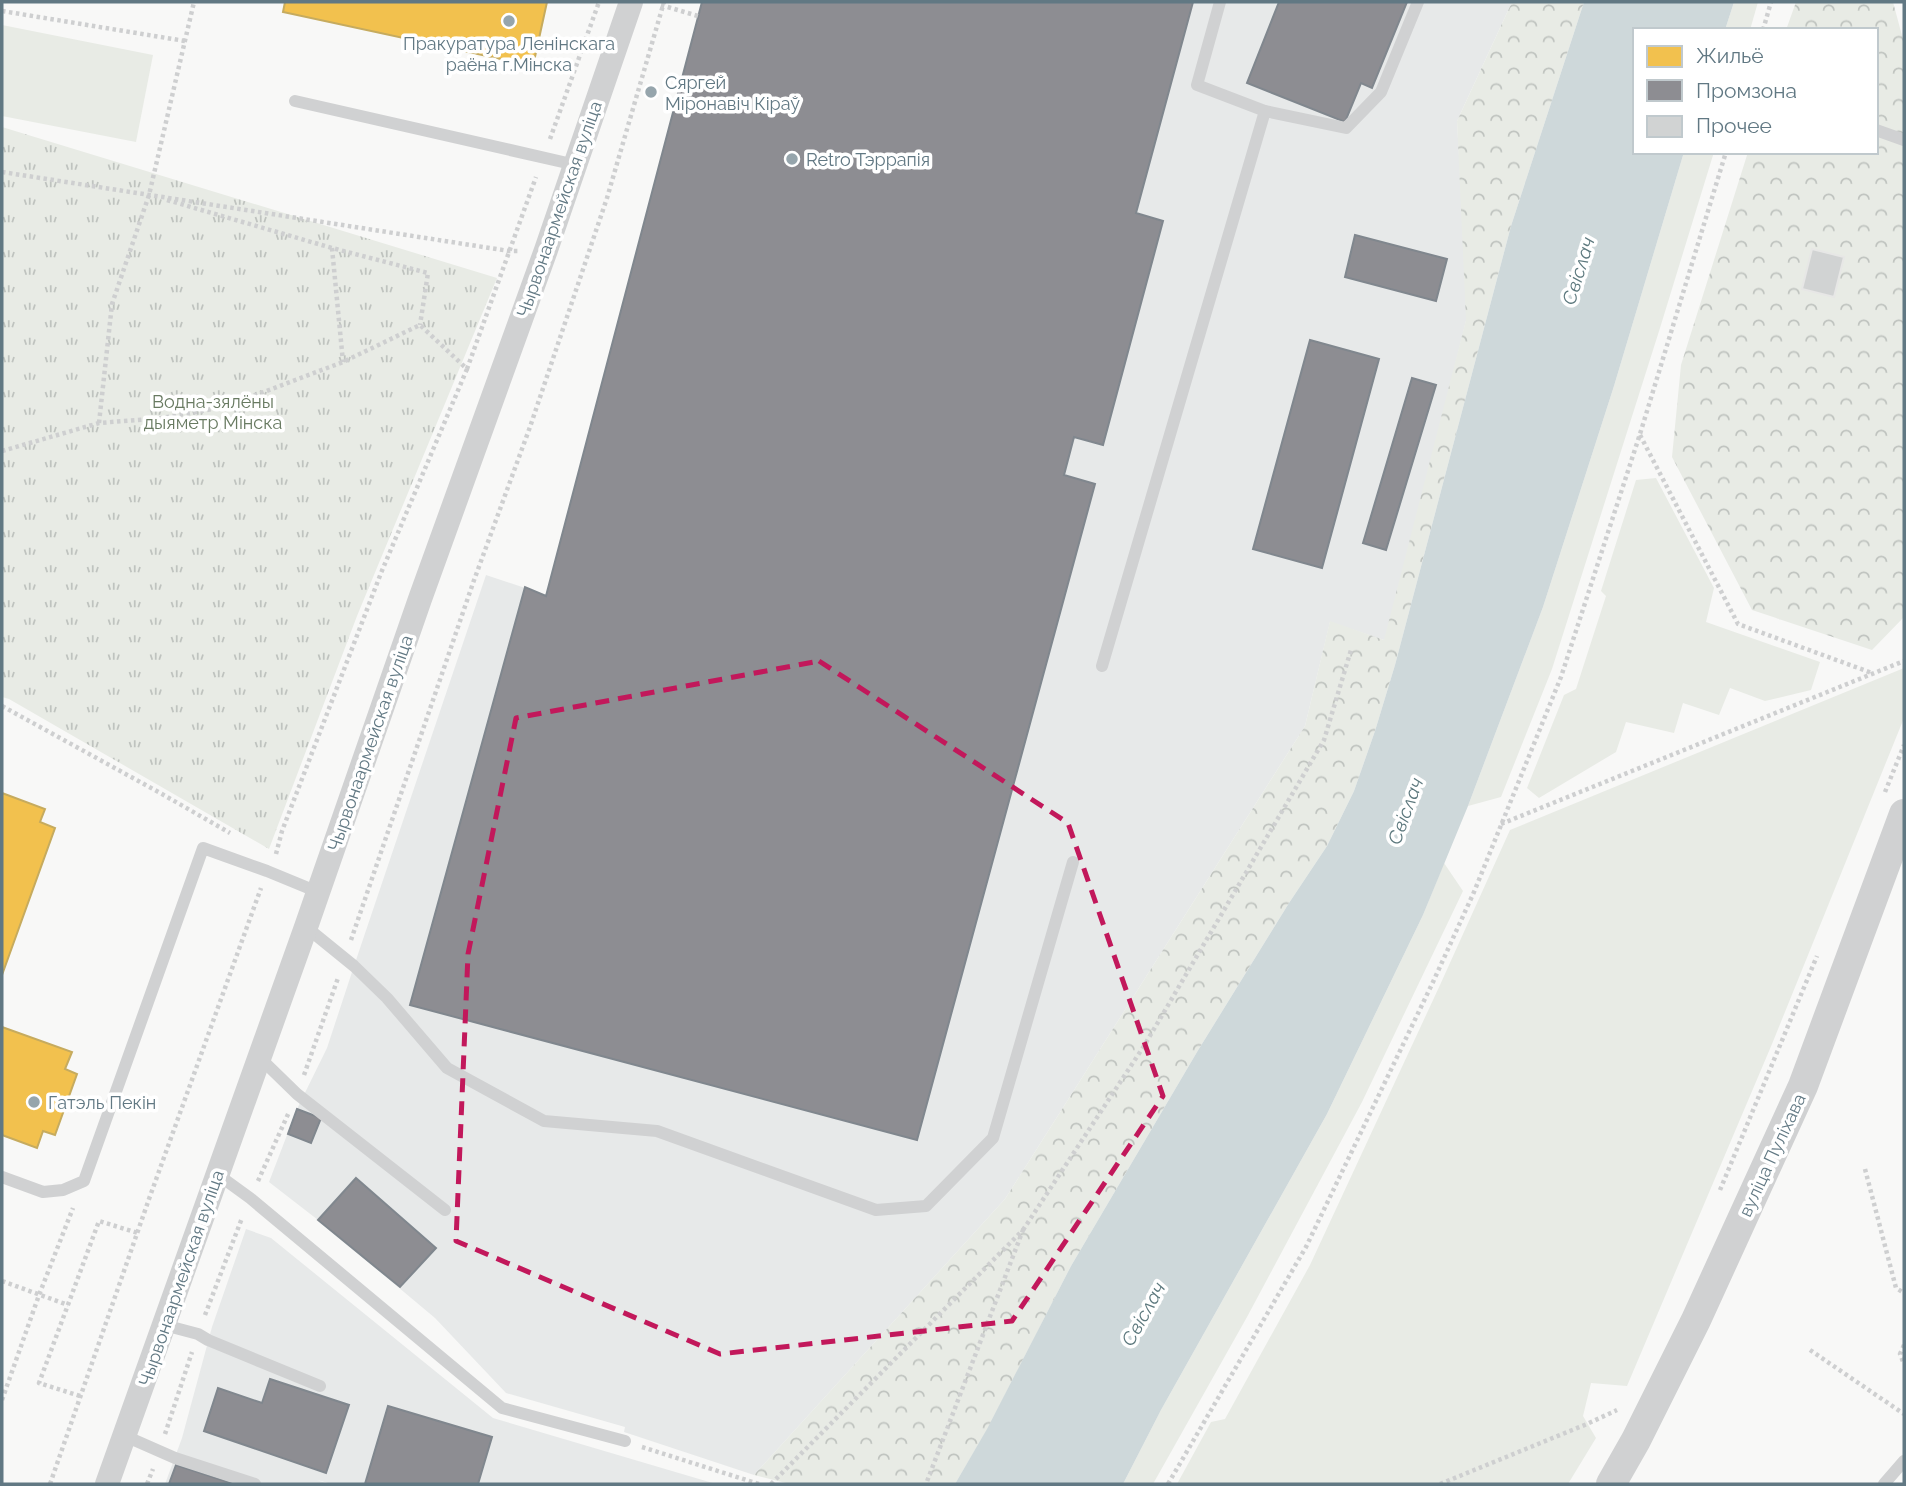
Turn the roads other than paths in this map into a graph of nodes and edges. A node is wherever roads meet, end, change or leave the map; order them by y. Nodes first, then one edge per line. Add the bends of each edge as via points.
1 (631, 2) edge
2 (1220, 2) edge
3 (1418, 2) edge
4 (295, 101) dead end
5 (1265, 111) junction
6 (1878, 131) edge
7 (1904, 140) edge
8 (576, 165) junction
9 (1102, 666) dead end
10 (1894, 805) edge
11 (1073, 862) dead end
12 (318, 892) junction
13 (306, 927) junction
14 (259, 1057) junction
15 (217, 1174) junction
16 (2, 1177) edge
17 (445, 1210) dead end
18 (164, 1325) junction
19 (320, 1386) dead end
20 (125, 1436) junction
21 (625, 1441) road end
22 (1904, 1461) edge
23 (107, 1484) edge
24 (255, 1484) edge
25 (1611, 1484) edge
26 (1884, 1484) edge

1 - 8 street, Чырвонаармейская вуліца
2 - 5 lane via 1197,85
3 - 5 lane via 1381,92 1346,128
4 - 8 lane
5 - 9 lane
6 - 7 lane
8 - 12 street, Чырвонаармейская вуліца
10 - 25 street, вуліца Пуліхава via 1803,1086 1696,1320
11 - 13 lane via 993,1138 926,1206 876,1210 657,1131 544,1121 447,1068 387,999
12 - 13 street, Чырвонаармейская вуліца
12 - 16 lane via 203,848 84,1181 43,1192
13 - 14 street, Чырвонаармейская вуліца
14 - 15 street, Чырвонаармейская вуліца
14 - 17 lane via 297,1094
15 - 18 street, Чырвонаармейская вуліца
15 - 21 lane via 502,1408
18 - 19 lane via 198,1334
18 - 20 street, Чырвонаармейская вуліца
20 - 23 street, Чырвонаармейская вуліца
20 - 24 lane
22 - 26 lane

